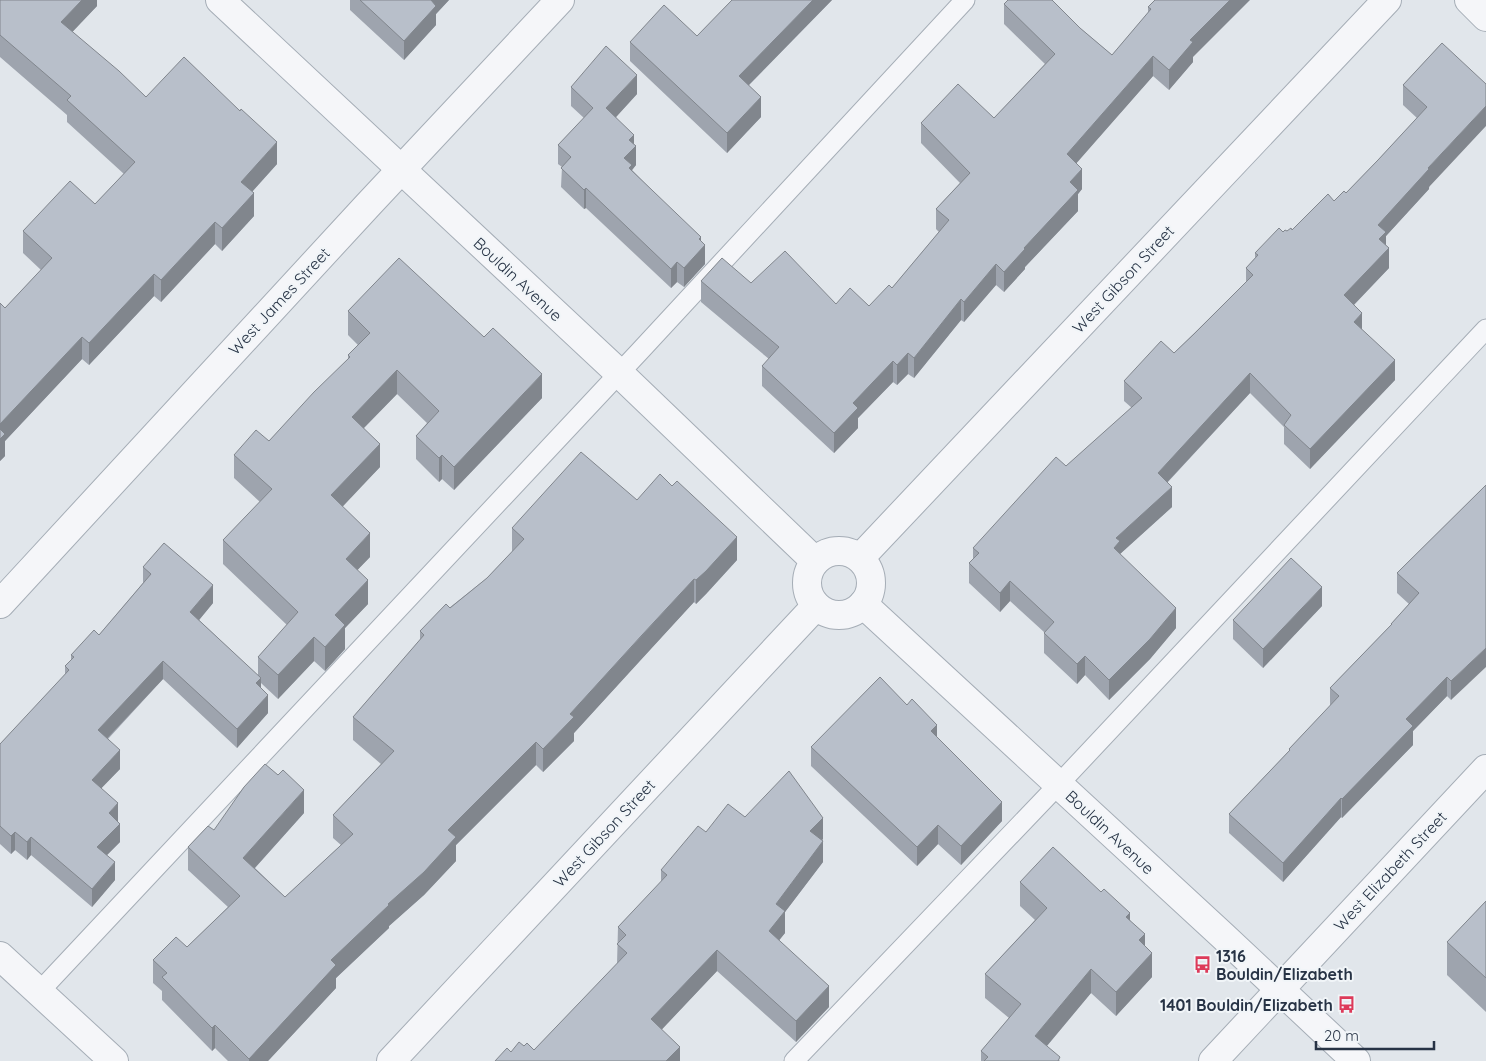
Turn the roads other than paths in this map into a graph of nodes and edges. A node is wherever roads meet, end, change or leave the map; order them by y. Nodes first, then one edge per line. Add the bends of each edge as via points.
1 (220, 0) edge
2 (560, 0) edge
3 (965, 0) edge
4 (1387, 0) edge
5 (1468, 0) edge
6 (1486, 17) edge
7 (401, 170) junction
8 (1486, 329) edge
9 (619, 373) junction
10 (860, 558) junction
11 (815, 561) junction
12 (0, 604) edge
13 (863, 604) junction
14 (816, 606) junction
15 (1486, 769) edge
16 (1059, 784) junction
17 (0, 956) edge
18 (1280, 990) junction
19 (39, 992) junction
20 (114, 1061) edge
21 (391, 1061) edge
22 (794, 1061) edge
23 (1213, 1061) edge
24 (1356, 1061) edge

1 - 7 street, Bouldin Avenue
2 - 7 street, West James Street
3 - 9 lane
4 - 10 street, West Gibson Street
5 - 6 street
7 - 9 street, Bouldin Avenue
7 - 12 street, West James Street
8 - 16 lane
9 - 11 street, Bouldin Avenue
9 - 19 lane
10 - 11 street via 845,551 834,551
10 - 13 street via 871,578 871,587
11 - 14 street via 809,570 807,591
13 - 14 street via 856,610 837,616
13 - 16 street, Bouldin Avenue
14 - 21 street, West Gibson Street
15 - 18 street, West Elizabeth Street
16 - 18 street, Bouldin Avenue
16 - 22 lane
17 - 19 street
18 - 23 street, West Elizabeth Street
18 - 24 street, Bouldin Avenue
19 - 20 street

